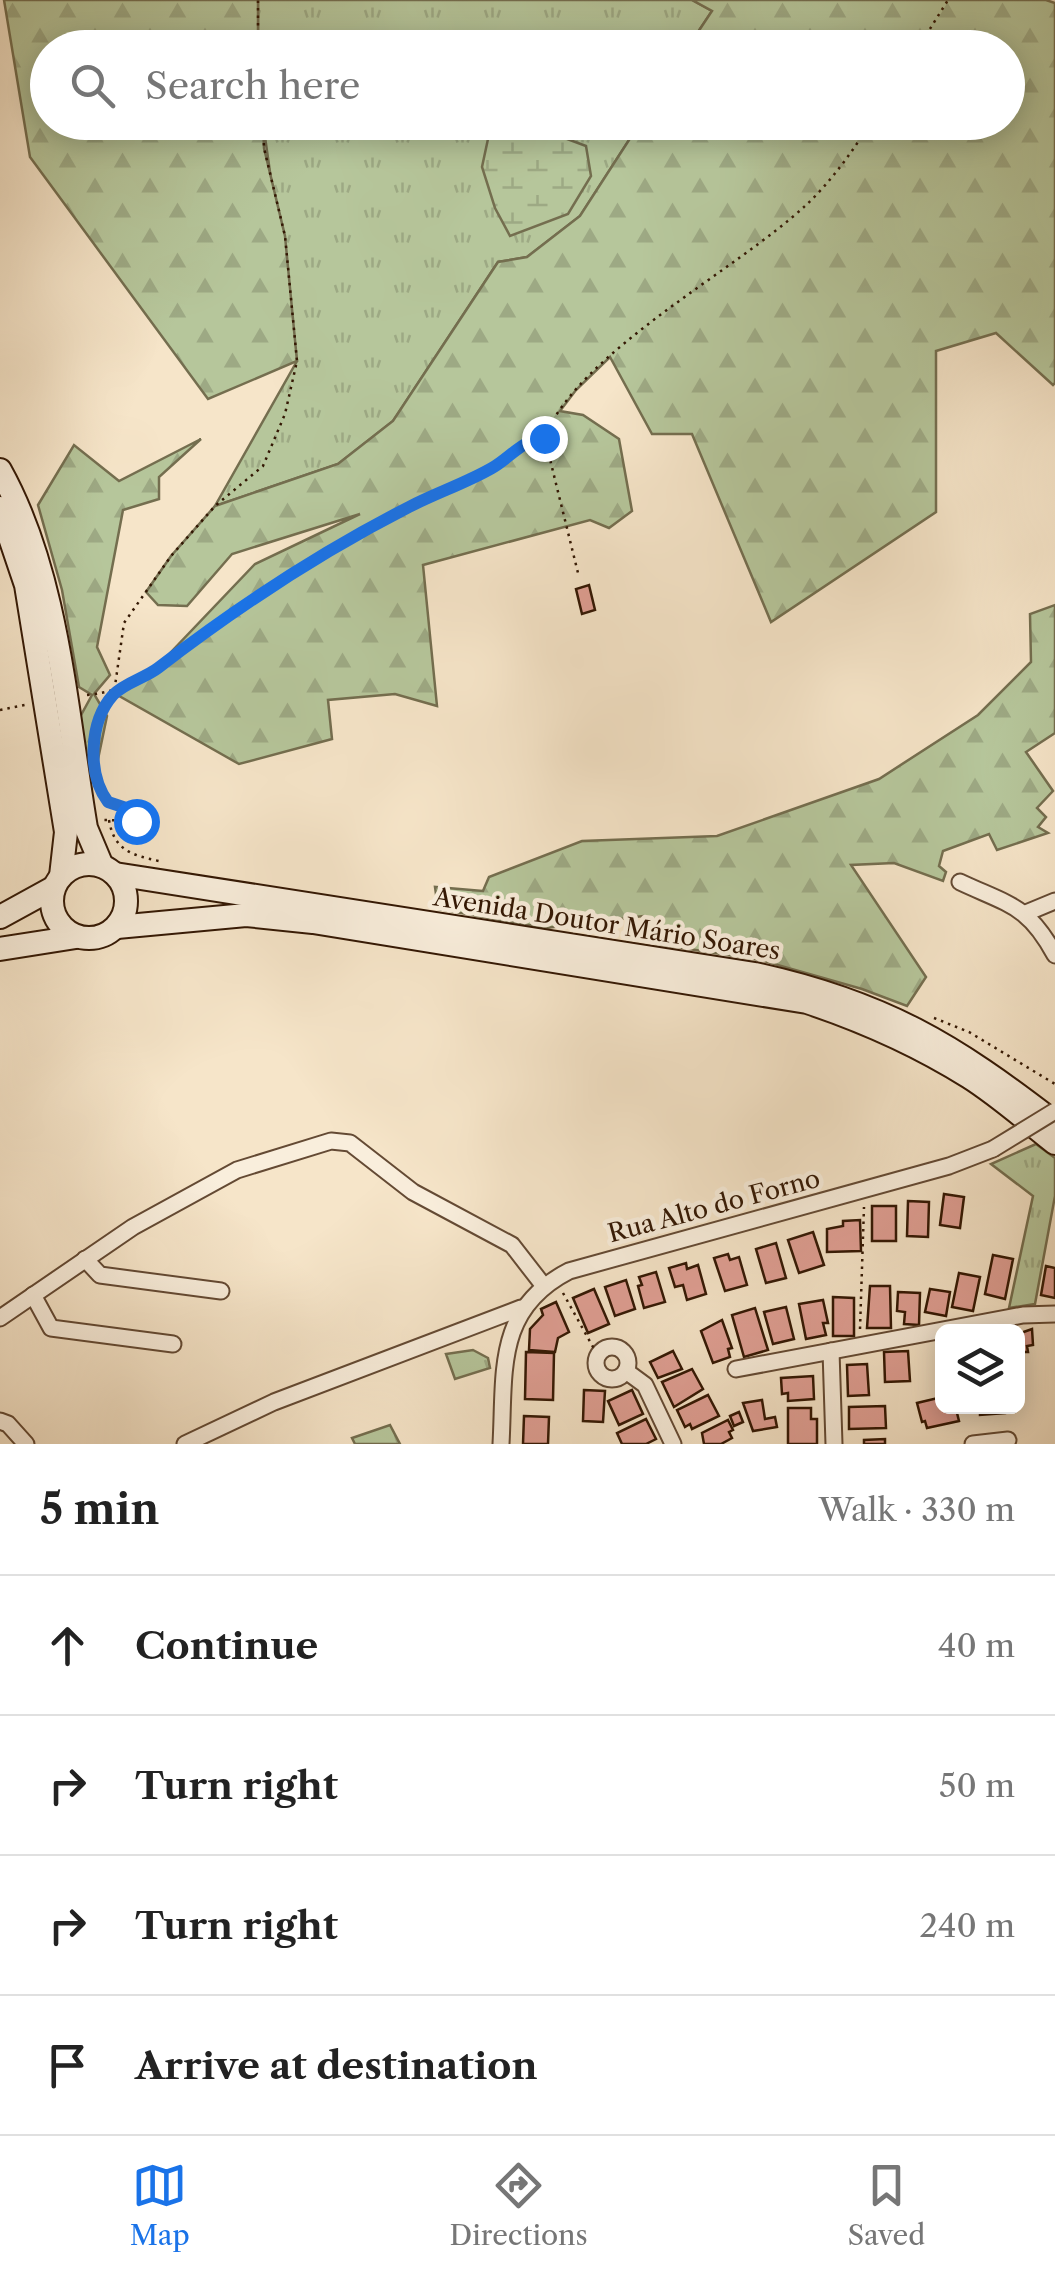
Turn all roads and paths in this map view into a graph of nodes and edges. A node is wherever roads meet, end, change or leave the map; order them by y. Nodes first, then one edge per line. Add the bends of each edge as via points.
1 (258, 0) edge
2 (948, 0) edge
3 (258, 30) edge
4 (929, 30) edge
5 (264, 140) edge
6 (860, 140) edge
7 (544, 438) junction
8 (0, 470) edge
9 (0, 508) edge
10 (578, 573) dead end
11 (114, 692) junction
12 (76, 696) dead end
13 (31, 704) dead end
14 (0, 710) edge
15 (94, 764) dead end
16 (96, 781) dead end
17 (90, 819) dead end
18 (108, 870) junction
19 (57, 882) junction
20 (960, 882) dead end
21 (1055, 902) edge
22 (1026, 913) junction
23 (0, 917) edge
24 (117, 927) junction
25 (76, 937) junction
26 (0, 949) edge
27 (1055, 955) edge
28 (1055, 1110) edge
29 (1055, 1123) edge
30 (1055, 1143) edge
31 (864, 1190) junction
32 (84, 1260) junction
33 (549, 1282) junction
34 (222, 1292) dead end
35 (33, 1295) junction
36 (521, 1308) junction
37 (1055, 1314) edge
38 (0, 1318) edge
39 (173, 1344) dead end
40 (860, 1345) junction
41 (831, 1351) junction
42 (598, 1356) joint
43 (736, 1369) dead end
44 (0, 1421) edge
45 (1008, 1440) dead end
46 (26, 1444) edge
47 (185, 1444) edge
48 (500, 1444) edge
49 (673, 1444) edge
50 (834, 1444) edge
51 (973, 1444) edge

1 - 3 path
2 - 4 path
5 - 11 path via 286,236 296,361 286,414 263,466 171,556 124,624
6 - 7 path via 806,205 611,356 576,390
7 - 10 path
7 - 11 path via 304,566
8 - 18 main road via 20,505 44,578 86,828
9 - 19 main road via 26,585 66,832
11 - 12 path
11 - 15 path via 101,716
13 - 14 path
16 - 17 path via 108,802 144,814 146,821
18 - 19 main road via 73,867
18 - 24 main road via 127,900
18 - 29 main road, Avenida Doutor Mário Soares via 807,986 919,1029
19 - 23 main road
19 - 25 main road via 54,917
20 - 22 street
21 - 22 street
22 - 27 street
24 - 25 main road via 105,936
24 - 30 main road, Avenida Doutor Mário Soares via 246,915 313,922 807,1002 911,1043 972,1079
25 - 26 main road
28 - 31 street, Rua Alto do Forno, bridge via 993,1149
31 - 33 street, Rua Alto do Forno
31 - 40 path
32 - 33 street via 237,1170 332,1141 350,1143 413,1192 512,1245
32 - 34 street via 100,1274
32 - 35 street
33 - 36 street, Rua Alto do Forno
33 - 42 path
35 - 38 street
35 - 39 street via 51,1328
36 - 47 street via 274,1402
36 - 48 street, Rua Alto do Forno via 506,1356
37 - 40 street
40 - 41 street
41 - 43 street
41 - 50 street
42 - 49 street via 598,1371 607,1378 626,1371 645,1385
44 - 46 street
45 - 51 street

